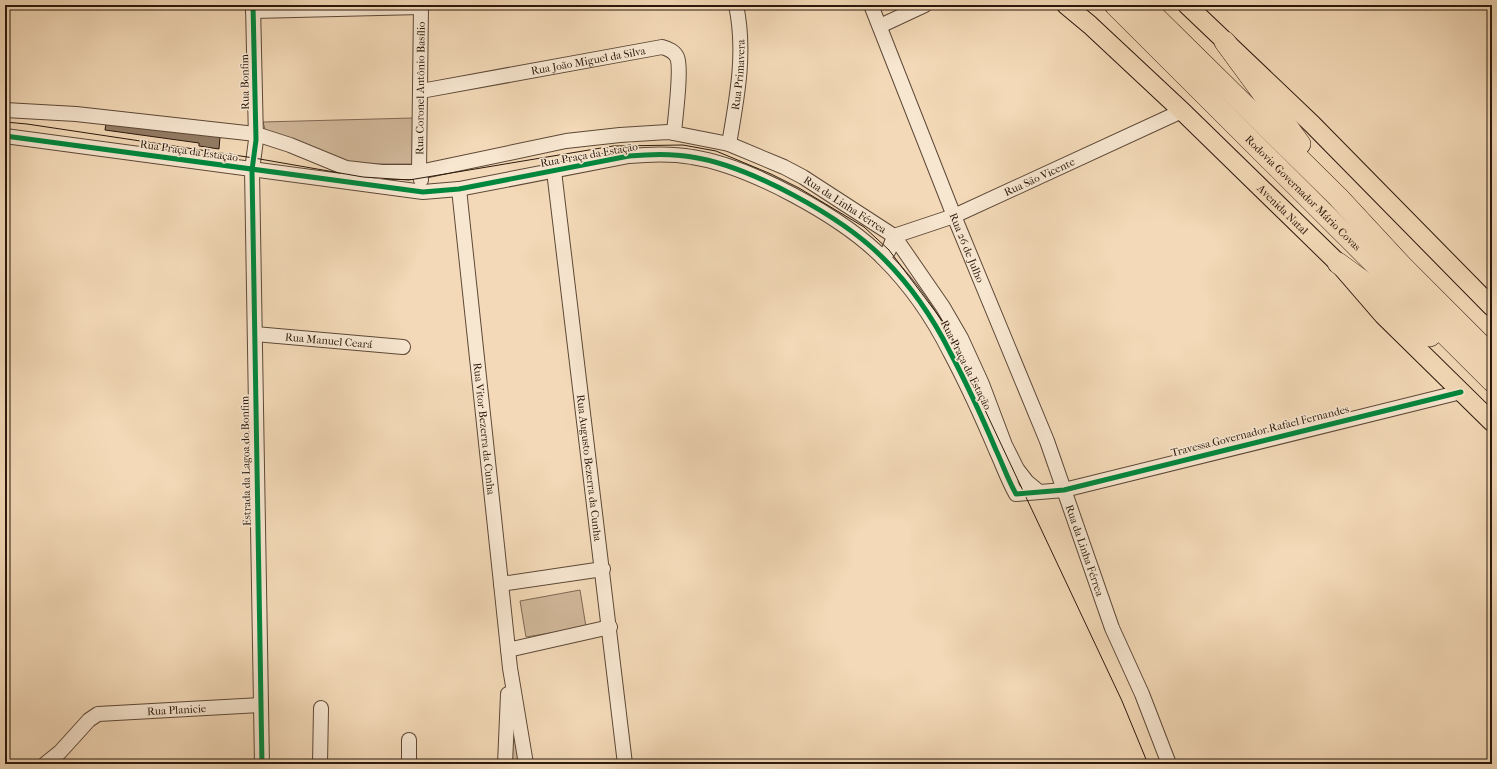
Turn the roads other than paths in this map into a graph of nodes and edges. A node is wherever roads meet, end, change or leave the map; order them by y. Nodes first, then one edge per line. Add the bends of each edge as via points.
1 (736, 5) edge
2 (871, 5) edge
3 (925, 5) edge
4 (1066, 5) edge
5 (1115, 5) edge
6 (1143, 5) edge
7 (1187, 5) edge
8 (421, 6) edge
9 (253, 8) edge
10 (880, 26) junction
11 (1224, 42) junction
12 (421, 91) junction
13 (5, 110) edge
14 (1182, 111) junction
15 (671, 133) junction
16 (256, 134) junction
17 (5, 136) edge
18 (729, 144) junction
19 (253, 164) junction
20 (554, 171) junction
21 (419, 172) junction
22 (459, 189) junction
23 (423, 192) junction
24 (1338, 197) junction
25 (954, 216) junction
26 (894, 236) junction
27 (883, 258) junction
28 (1338, 263) junction
29 (1492, 307) edge
30 (254, 334) junction
31 (403, 347) dead end
32 (1492, 356) edge
33 (1492, 382) edge
34 (1461, 392) junction
35 (1492, 422) edge
36 (1064, 490) junction
37 (1038, 491) junction
38 (603, 569) junction
39 (501, 584) junction
40 (610, 628) junction
41 (508, 650) junction
42 (510, 668) junction
43 (260, 704) junction
44 (321, 708) dead end
45 (410, 740) dead end
46 (45, 764) edge
47 (262, 764) edge
48 (320, 764) edge
49 (410, 764) edge
50 (505, 764) edge
51 (526, 764) edge
52 (625, 764) edge
53 (1169, 764) edge

1 - 18 street, Rua Primavera via 741,46 739,88
2 - 10 street, Rua 26 de Julho
3 - 10 street
4 - 14 main road, Avenida Natal
5 - 33 highway, Rodovia Governador Mário Covas
6 - 24 highway, Rodovia Governador Mário Covas
7 - 11 main road
8 - 9 street
8 - 12 street, Rua Coronel Antônio Basílio
9 - 16 street, Rua Bonfim
10 - 25 street, Rua 26 de Julho
11 - 24 highway
11 - 29 main road via 1312,124
12 - 15 street, Rua João Miguel da Silva via 662,47 670,49 679,64
12 - 21 street, Rua Coronel Antônio Basílio
13 - 16 street, Rua Praça da Estação via 76,114
14 - 25 street, Rua São Vicente
14 - 28 main road, Avenida Natal
15 - 18 street, Rua da Linha Férrea
15 - 21 street, Rua Praça da Estação via 566,141
16 - 19 street, Rua Bonfim
16 - 21 street, Rua Praça da Estação via 346,168 382,172
17 - 19 street, Rua Praça da Estação
18 - 26 street, Rua da Linha Férrea via 803,177
19 - 23 street, Rua Praça da Estação
19 - 30 street, Estrada da Lagoa do Bonfim
20 - 22 street, Rua Praça da Estação
20 - 27 street, Rua Praça da Estação via 628,156 657,154 691,156 715,162 788,193 864,240
20 - 38 street, Rua Augusto Bezerra da Cunha
21 - 23 street, Rua Coronel Antônio Basílio
22 - 23 street, Rua Praça da Estação
22 - 39 street, Rua Vitor Bezerra da Cunha
24 - 32 highway, Rodovia Governador Mário Covas via 1402,266
25 - 26 street, Rua São Vicente
25 - 36 street, Rua 26 de Julho via 1047,441
26 - 27 street via 890,250
26 - 37 street, Rua da Linha Férrea via 961,338 1005,445 1027,482
27 - 37 street, Rua Praça da Estação via 914,294 946,344 1016,494
28 - 33 highway via 1456,357
28 - 34 main road, Avenida Natal via 1383,315
30 - 31 street, Rua Manuel Ceará
30 - 43 street, Estrada da Lagoa do Bonfim
34 - 35 main road, Avenida Natal
34 - 36 street, Travessa Governador Rafael Fernandes
36 - 37 street
36 - 53 street, Rua da Linha Férrea via 1112,628 1142,694
38 - 39 street
38 - 40 street, Rua Augusto Bezerra da Cunha
39 - 41 street, Rua Vitor Bezerra da Cunha
40 - 41 street
40 - 52 street, Rua Augusto Bezerra da Cunha
41 - 42 street, Rua Vitor Bezerra da Cunha
42 - 50 street, Rua Vitor Bezerra da Cunha
42 - 51 street, Rua Vitor Bezerra da Cunha
43 - 46 street, Rua Planicie via 94,716
43 - 47 street, Estrada da Lagoa do Bonfim
44 - 48 street
45 - 49 street

